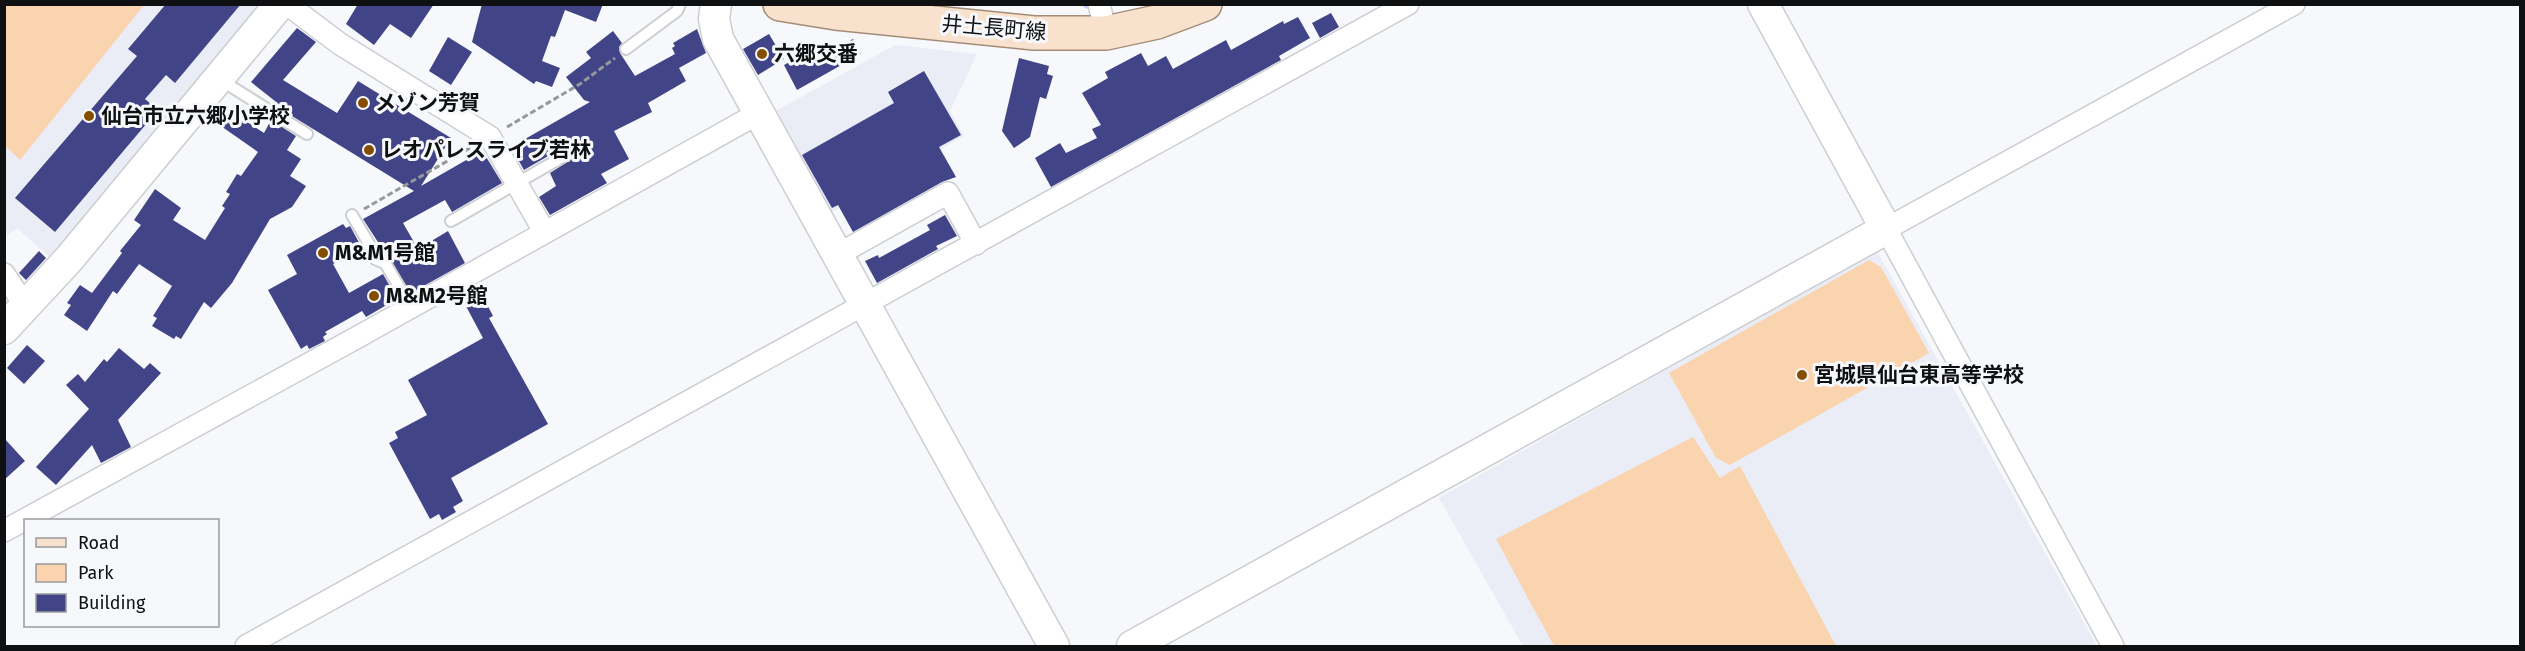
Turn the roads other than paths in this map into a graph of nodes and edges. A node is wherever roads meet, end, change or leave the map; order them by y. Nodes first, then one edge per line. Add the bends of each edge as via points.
1 (280, 4) edge
2 (287, 4) edge
3 (680, 4) edge
4 (716, 4) edge
5 (780, 4) edge
6 (1205, 4) edge
7 (1408, 4) edge
8 (1763, 4) edge
9 (2294, 4) edge
10 (837, 9) edge
11 (1102, 19) edge
12 (626, 50) road end
13 (219, 79) junction
14 (759, 113) junction
15 (307, 134) dead end
16 (566, 155) dead end
17 (517, 183) junction
18 (352, 215) road end
19 (451, 221) dead end
20 (1886, 229) junction
21 (544, 231) junction
22 (976, 244) junction
23 (837, 255) junction
24 (4, 274) edge
25 (865, 306) junction
26 (26, 307) junction
27 (411, 307) junction
28 (4, 329) edge
29 (26, 519) edge
30 (24, 520) edge
31 (4, 531) edge
32 (246, 646) edge
33 (1054, 646) edge
34 (1132, 646) edge
35 (2113, 646) edge

1 - 13 street
2 - 17 street via 340,44 490,137
3 - 12 lane
4 - 14 street via 718,39
5 - 10 main road, 井土長町線
6 - 11 main road, 井土長町線 via 1157,22
7 - 22 street
8 - 20 street
9 - 20 street
10 - 11 main road, 井土長町線 via 1034,33
13 - 15 lane
13 - 26 street
14 - 21 street
14 - 23 street
16 - 17 lane
17 - 19 lane
17 - 21 street
18 - 27 lane via 375,259 386,262
20 - 34 street
20 - 35 street
21 - 27 street
22 - 23 street via 948,193
22 - 25 street
23 - 25 street
24 - 26 street
25 - 32 street
25 - 33 street
26 - 28 street
27 - 29 street
30 - 31 street

